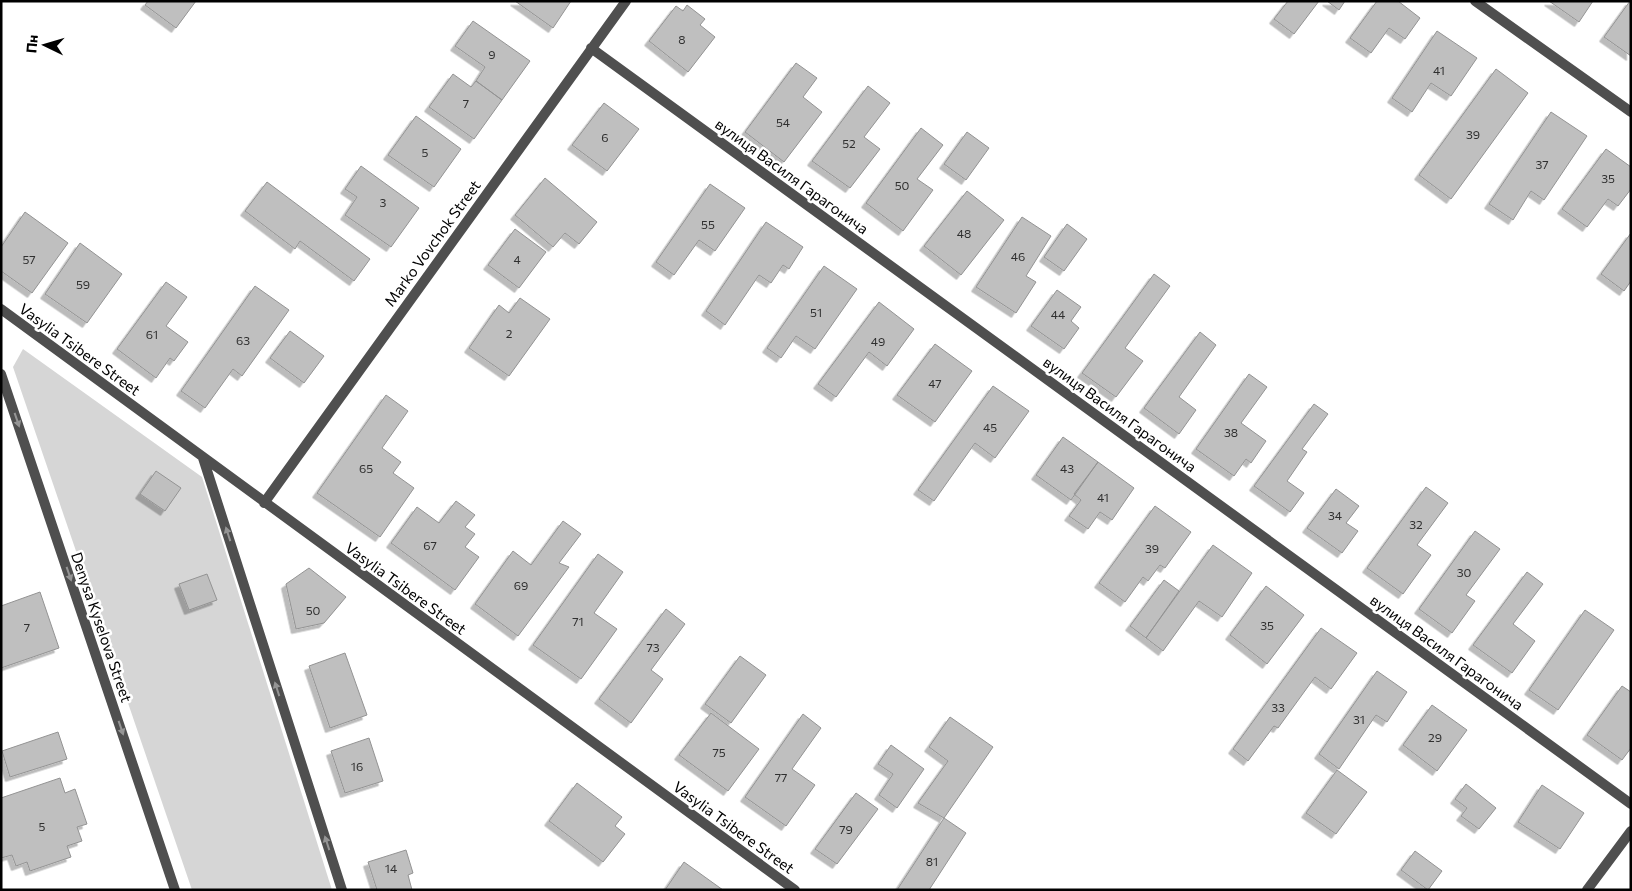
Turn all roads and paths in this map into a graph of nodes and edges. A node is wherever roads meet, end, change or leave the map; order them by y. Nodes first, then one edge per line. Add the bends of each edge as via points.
1 (626, 1) edge
2 (1475, 1) edge
3 (592, 48) junction
4 (1631, 112) edge
5 (1, 309) edge
6 (1, 374) edge
7 (203, 458) junction
8 (264, 503) junction
9 (1631, 804) edge
10 (1631, 831) edge
11 (175, 890) edge
12 (342, 890) edge
13 (795, 890) edge
14 (1587, 890) edge

1 - 3 street, Marko Vovchok Street
2 - 4 street
3 - 8 street, Marko Vovchok Street
3 - 9 street, вулиця Василя Гарагонича
5 - 7 street, Vasylia Tsibere Street
6 -> 11 street, Denysa Kyselova Street
7 - 8 street, Vasylia Tsibere Street
12 -> 7 street
8 - 13 street, Vasylia Tsibere Street
10 - 14 street

